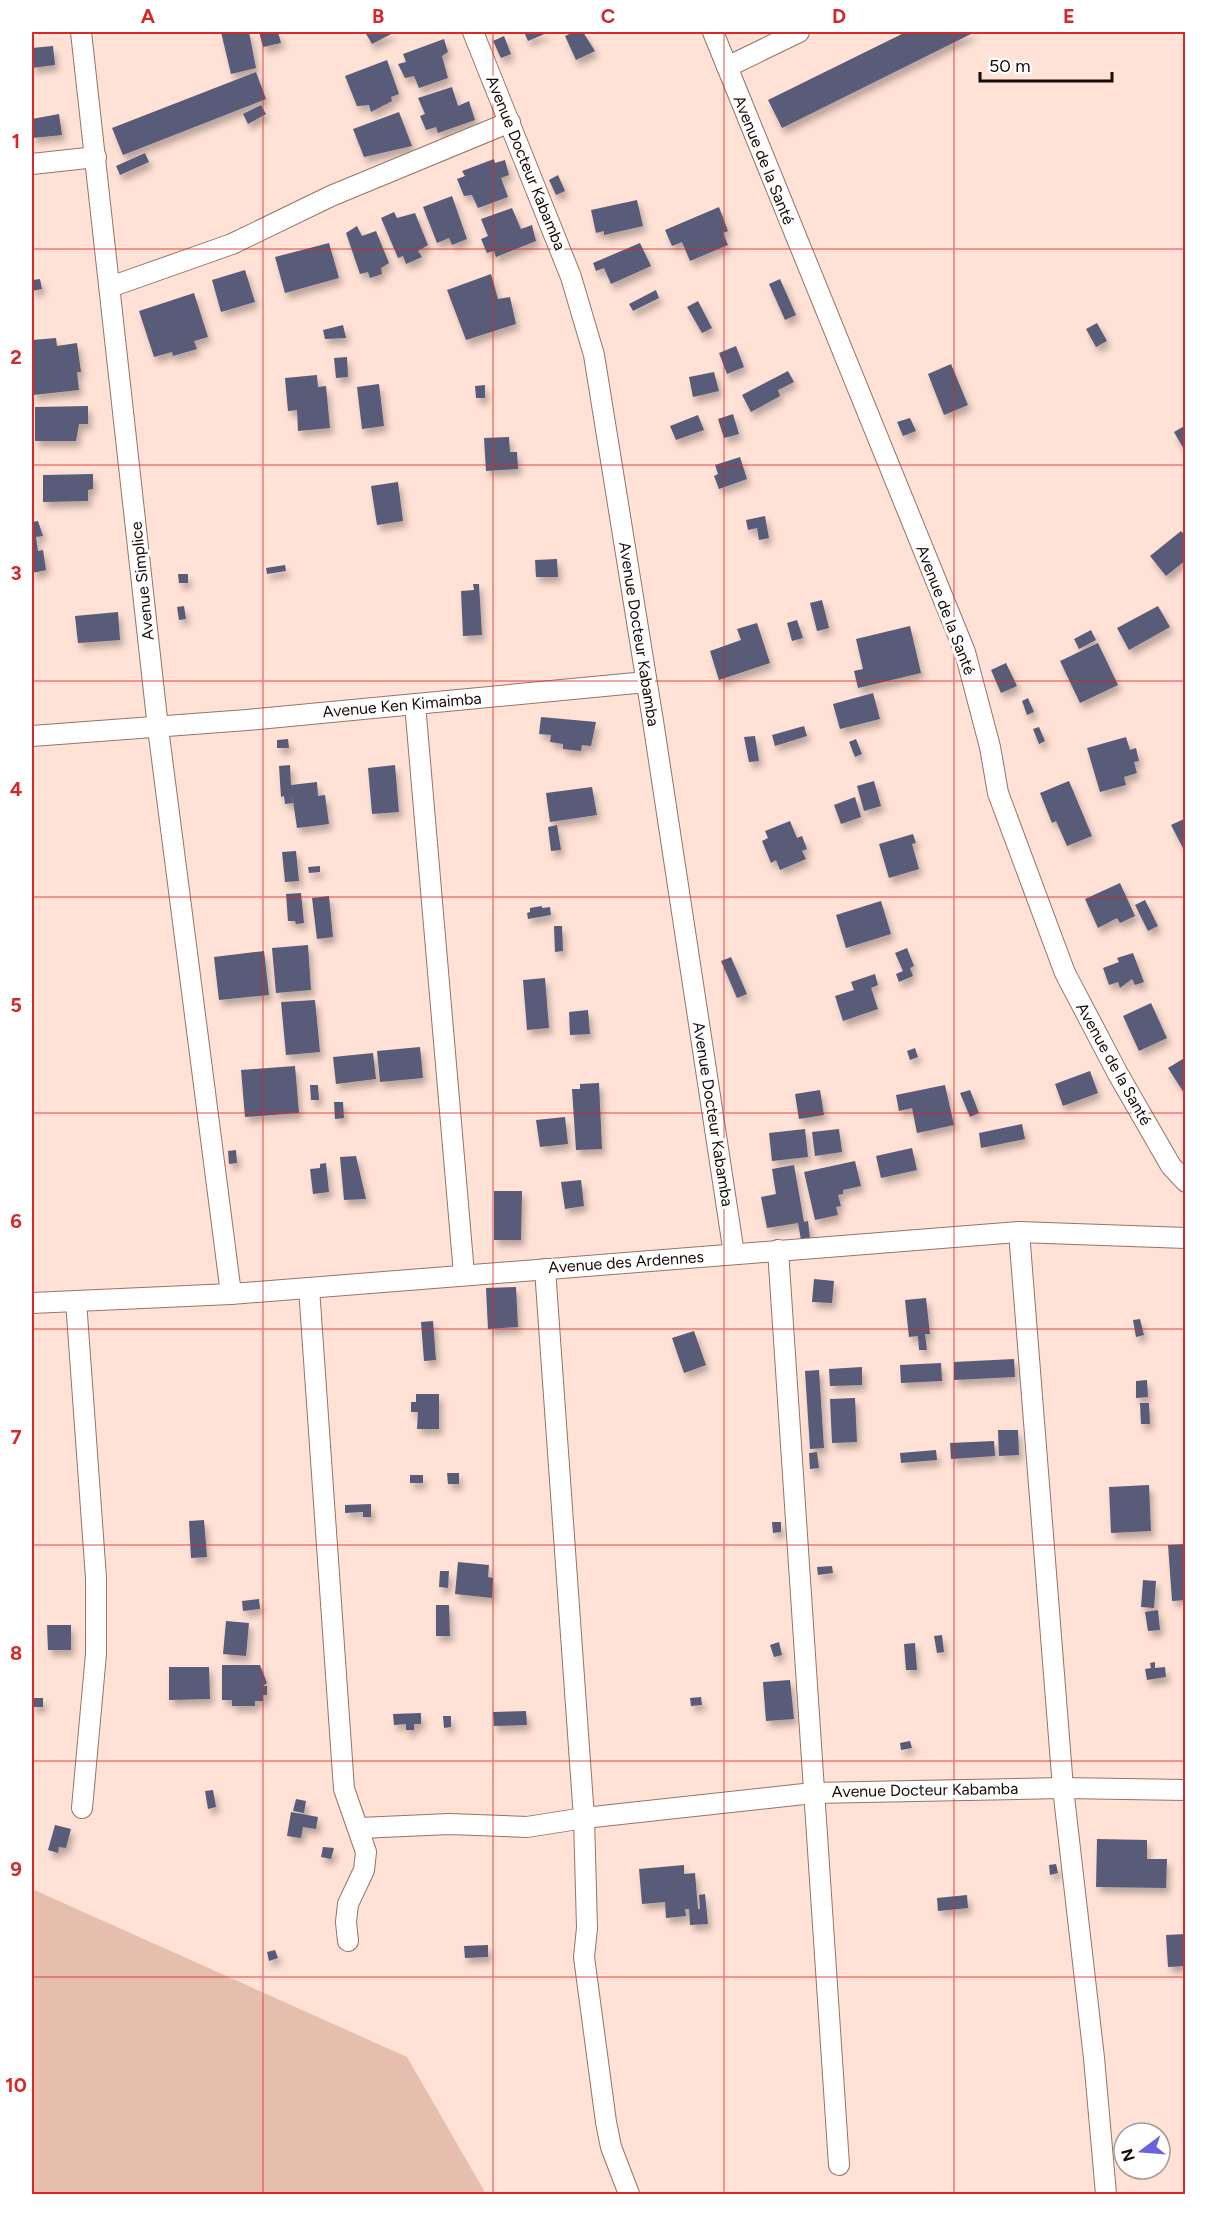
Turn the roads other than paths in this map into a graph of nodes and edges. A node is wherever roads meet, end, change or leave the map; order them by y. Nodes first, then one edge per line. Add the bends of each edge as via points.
1 (81, 32) edge
2 (473, 32) edge
3 (713, 32) edge
4 (799, 32) edge
5 (727, 67) junction
6 (510, 122) junction
7 (96, 157) junction
8 (32, 164) edge
9 (110, 286) junction
10 (646, 682) junction
11 (415, 704) junction
12 (158, 728) junction
13 (32, 736) edge
14 (1185, 1182) edge
15 (1019, 1232) junction
16 (1185, 1238) edge
17 (778, 1250) junction
18 (734, 1254) junction
19 (545, 1269) junction
20 (464, 1274) junction
21 (309, 1288) junction
22 (231, 1294) junction
23 (76, 1301) junction
24 (32, 1303) edge
25 (1063, 1788) junction
26 (1185, 1790) edge
27 (813, 1792) junction
28 (82, 1808) dead end
29 (584, 1818) junction
30 (360, 1828) junction
31 (348, 1941) dead end
32 (839, 2165) dead end
33 (629, 2194) edge
34 (1106, 2194) edge

1 - 7 street, Avenue Simplice
2 - 6 street, Avenue Docteur Kabamba
3 - 5 street, Avenue de la Santé
4 - 5 street
5 - 14 street, Avenue de la Santé via 965,652 998,793 1065,973 1171,1166
6 - 9 street via 331,196 232,244
6 - 10 street, Avenue Docteur Kabamba via 571,277 594,356
7 - 8 street
7 - 9 street, Avenue Simplice
9 - 12 street, Avenue Simplice
10 - 11 street, Avenue Ken Kimaimba
10 - 18 street, Avenue Docteur Kabamba
11 - 12 street, Avenue Ken Kimaimba
11 - 20 street
12 - 13 street, Avenue Ken Kimaimba
12 - 22 street, Avenue Simplice
15 - 16 street, Avenue des Ardennes
15 - 17 street, Avenue des Ardennes
15 - 25 street
17 - 18 street, Avenue des Ardennes
17 - 27 street, Avenue Docteur Kabamba
18 - 19 street, Avenue des Ardennes
19 - 20 street, Avenue des Ardennes
19 - 29 street
20 - 21 street, Avenue des Ardennes
21 - 22 street, Avenue des Ardennes
21 - 30 street via 344,1789
22 - 23 street, Avenue des Ardennes
23 - 24 street, Avenue des Ardennes
23 - 28 street via 96,1578 96,1654
25 - 26 street, Avenue Docteur Kabamba
25 - 27 street, Avenue Docteur Kabamba
25 - 34 street
27 - 29 street
27 - 32 street
29 - 30 street via 527,1827 449,1824
29 - 33 street via 584,1957 606,2122
30 - 31 street via 366,1852 364,1870 348,1904

